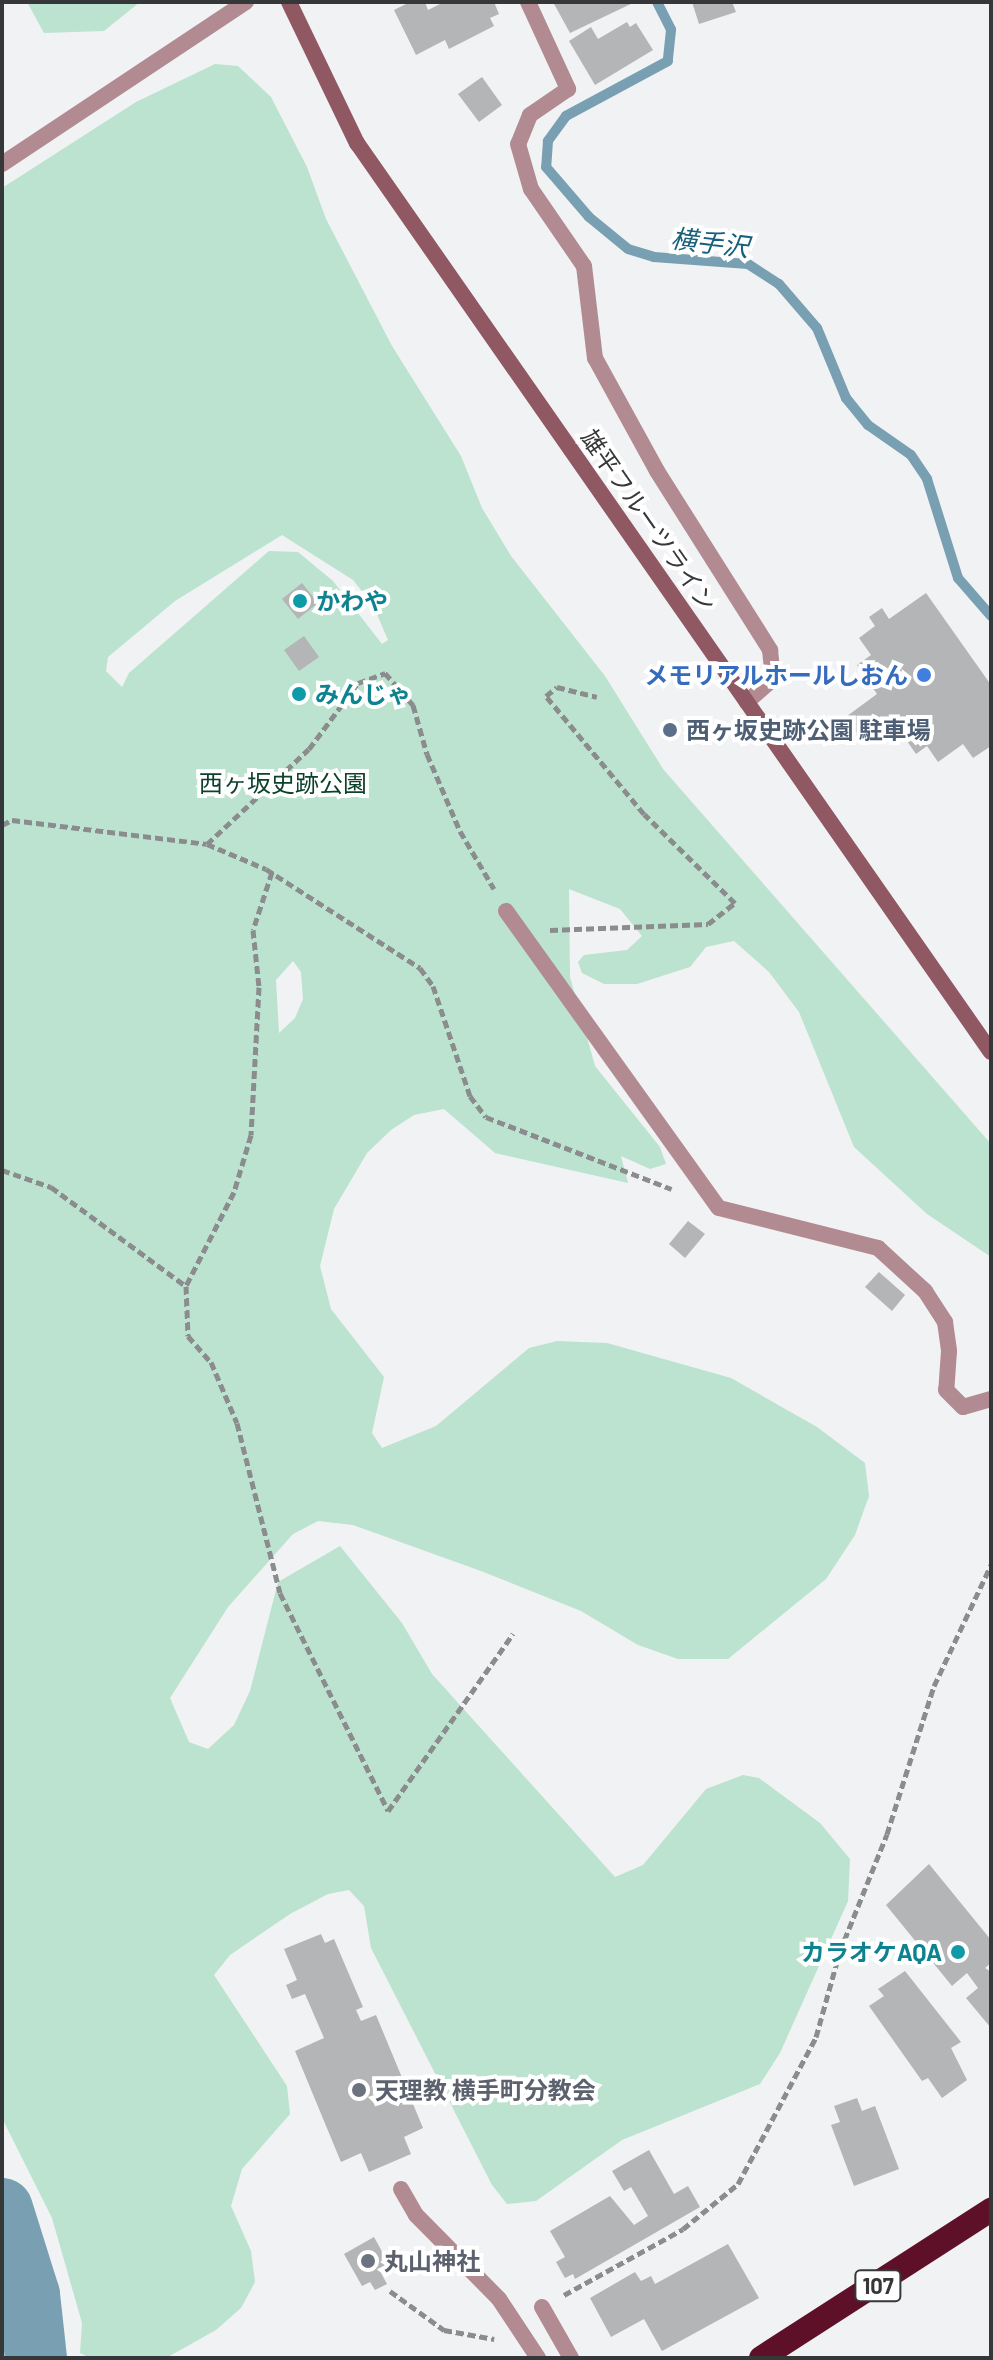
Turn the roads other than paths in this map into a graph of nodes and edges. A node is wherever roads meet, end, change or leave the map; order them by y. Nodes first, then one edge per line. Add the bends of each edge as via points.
1 (246, 2) edge
2 (289, 2) edge
3 (528, 2) edge
4 (2, 164) edge
5 (747, 702) junction
6 (506, 911) road end
7 (991, 1052) edge
8 (991, 1399) edge
9 (401, 2189) dead end
10 (991, 2210) edge
11 (542, 2307) road end
12 (534, 2352) edge
13 (571, 2358) edge
14 (761, 2358) edge

1 - 4 street
2 - 5 street, 雄平フルーツライン via 357,143
3 - 5 street via 568,89 530,115 518,144 531,189 584,266 595,358 657,471 770,650 773,679
5 - 7 street, 雄平フルーツライン
6 - 8 street via 719,1208 878,1248 925,1291 945,1322 946,1390 963,1407
9 - 12 street via 416,2215 499,2299
10 - 14 highway, 107
11 - 13 street

